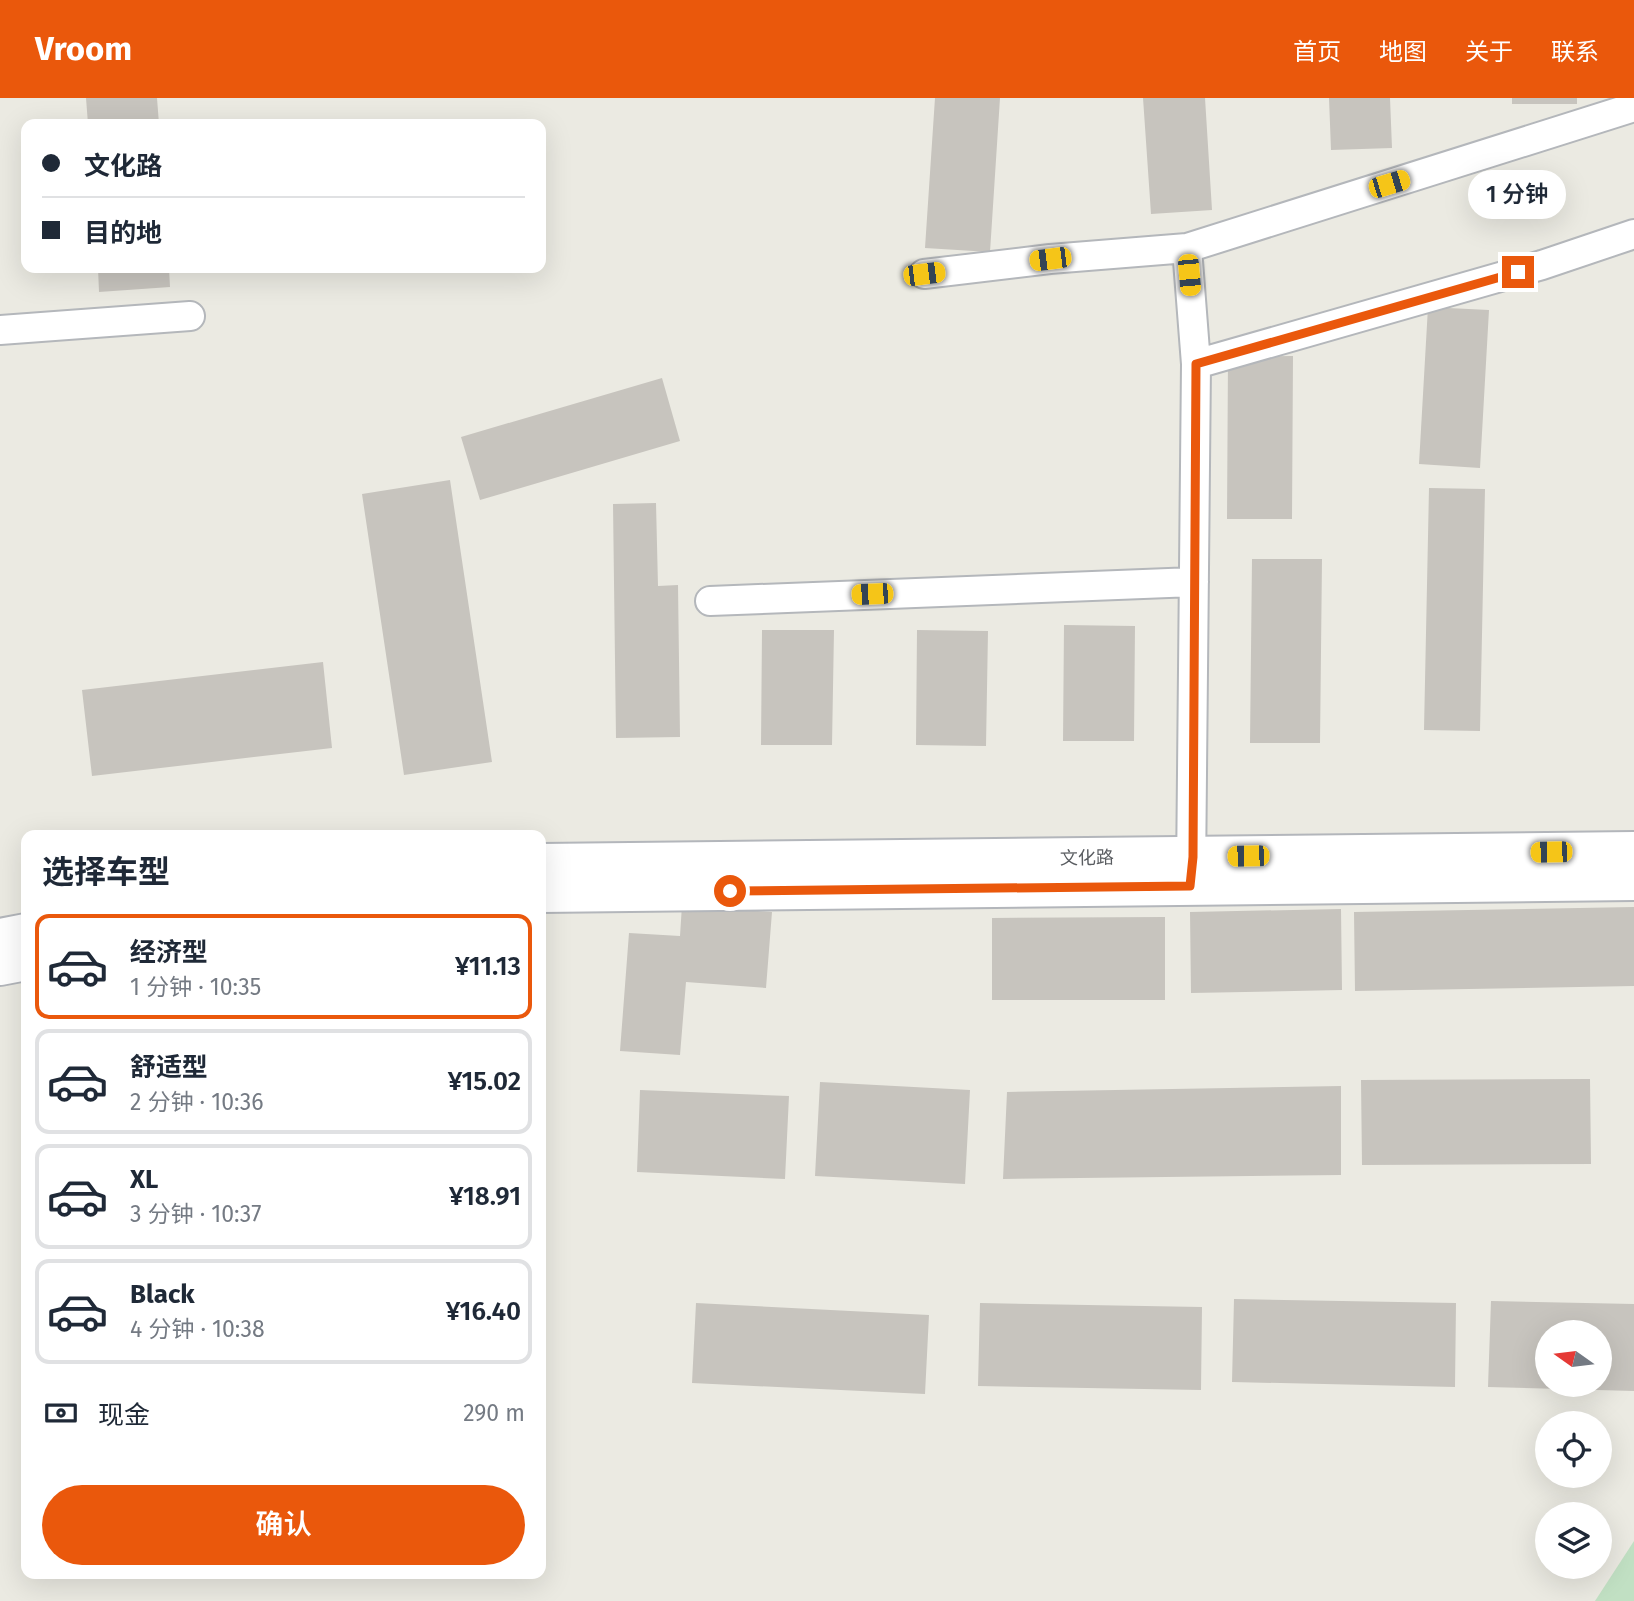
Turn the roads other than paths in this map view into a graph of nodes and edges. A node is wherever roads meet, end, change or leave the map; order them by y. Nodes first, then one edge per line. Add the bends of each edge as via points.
1 (1634, 107) edge
2 (1634, 234) edge
3 (1187, 248) junction
4 (924, 274) dead end
5 (190, 316) dead end
6 (0, 330) edge
7 (1196, 364) junction
8 (1194, 582) junction
9 (710, 601) dead end
10 (1634, 851) edge
11 (546, 863) edge
12 (1191, 872) junction
13 (1634, 881) edge
14 (546, 893) edge
15 (21, 934) edge
16 (0, 938) edge
17 (21, 962) edge
18 (0, 966) edge

1 - 3 street
2 - 7 street via 1529,269
3 - 4 street
3 - 7 street
5 - 6 street
7 - 8 street
8 - 9 street
8 - 12 street
10 - 12 street, 文化路
11 - 12 street, 文化路
12 - 13 street, 文化路
12 - 14 street, 文化路
15 - 16 street
17 - 18 street

